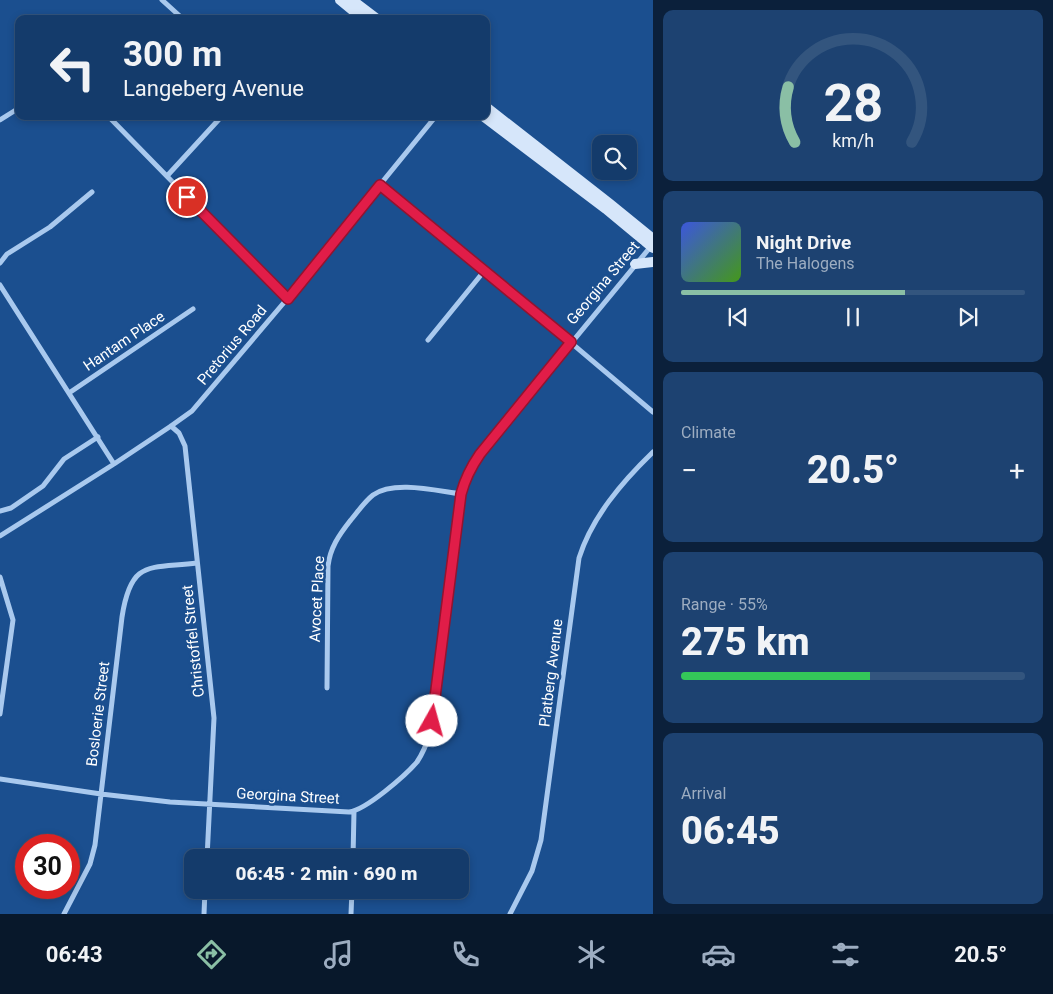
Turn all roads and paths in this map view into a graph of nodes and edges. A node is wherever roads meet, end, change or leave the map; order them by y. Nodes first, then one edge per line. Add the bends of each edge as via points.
1 (162, 0) edge
2 (340, 0) edge
3 (352, 0) edge
4 (179, 15) edge
5 (358, 15) edge
6 (372, 15) edge
7 (15, 111) edge
8 (490, 111) edge
9 (0, 120) edge
10 (112, 120) edge
11 (218, 120) edge
12 (433, 120) edge
13 (488, 120) edge
14 (167, 176) junction
15 (380, 185) junction
16 (92, 192) dead end
17 (652, 244) edge
18 (653, 262) edge
19 (0, 263) edge
20 (635, 264) junction
21 (485, 270) junction
22 (0, 285) edge
23 (288, 299) junction
24 (193, 309) dead end
25 (428, 340) dead end
26 (571, 342) junction
27 (69, 393) junction
28 (653, 412) edge
29 (171, 426) junction
30 (98, 437) junction
31 (653, 452) edge
32 (114, 464) junction
33 (461, 494) junction
34 (0, 510) edge
35 (0, 536) edge
36 (197, 563) junction
37 (0, 577) edge
38 (3, 674) edge
39 (327, 688) dead end
40 (0, 714) edge
41 (0, 779) edge
42 (101, 794) junction
43 (210, 805) junction
44 (354, 811) junction
45 (208, 849) edge
46 (353, 849) edge
47 (205, 899) edge
48 (352, 899) edge
49 (64, 914) edge
50 (204, 914) edge
51 (351, 914) edge
52 (510, 914) edge

1 - 4 street
2 - 5 street
3 - 6 street
7 - 9 street
8 - 17 street via 610,204
10 - 14 street
11 - 14 street
12 - 15 street, Pretorius Road
13 - 17 street
14 - 23 street
15 - 21 street
15 - 23 street, Pretorius Road
16 - 19 street via 50,226 7,254
17 - 20 street, Georgina Street
18 - 20 street
20 - 26 street, Georgina Street
21 - 25 street
21 - 26 street
22 - 27 street
23 - 29 street, Pretorius Road via 198,404
24 - 27 street, Hantam Place
26 - 28 street
26 - 33 street, Georgina Street via 472,466
27 - 30 street
29 - 32 street, Pretorius Road
29 - 36 street, Christoffel Street via 185,446
30 - 32 street
30 - 34 street via 64,459 44,486 11,508
31 - 52 street, Platberg Avenue via 594,522 579,558 541,840 527,884
32 - 35 street, Pretorius Road
33 - 39 street, Avocet Place via 395,487 381,491 368,499 339,535 328,566
33 - 44 street, Georgina Street via 427,744 418,761 407,772
36 - 42 street, Bosloerie Street via 151,567 142,571 128,589
36 - 43 street, Christoffel Street via 214,718
37 - 38 street via 13,620
38 - 40 street
41 - 42 street, Georgina Street
42 - 43 street, Georgina Street
42 - 49 street, Bosloerie Street via 93,855
43 - 44 street, Georgina Street
43 - 45 street, Christoffel Street
44 - 46 street
47 - 50 street
48 - 51 street

